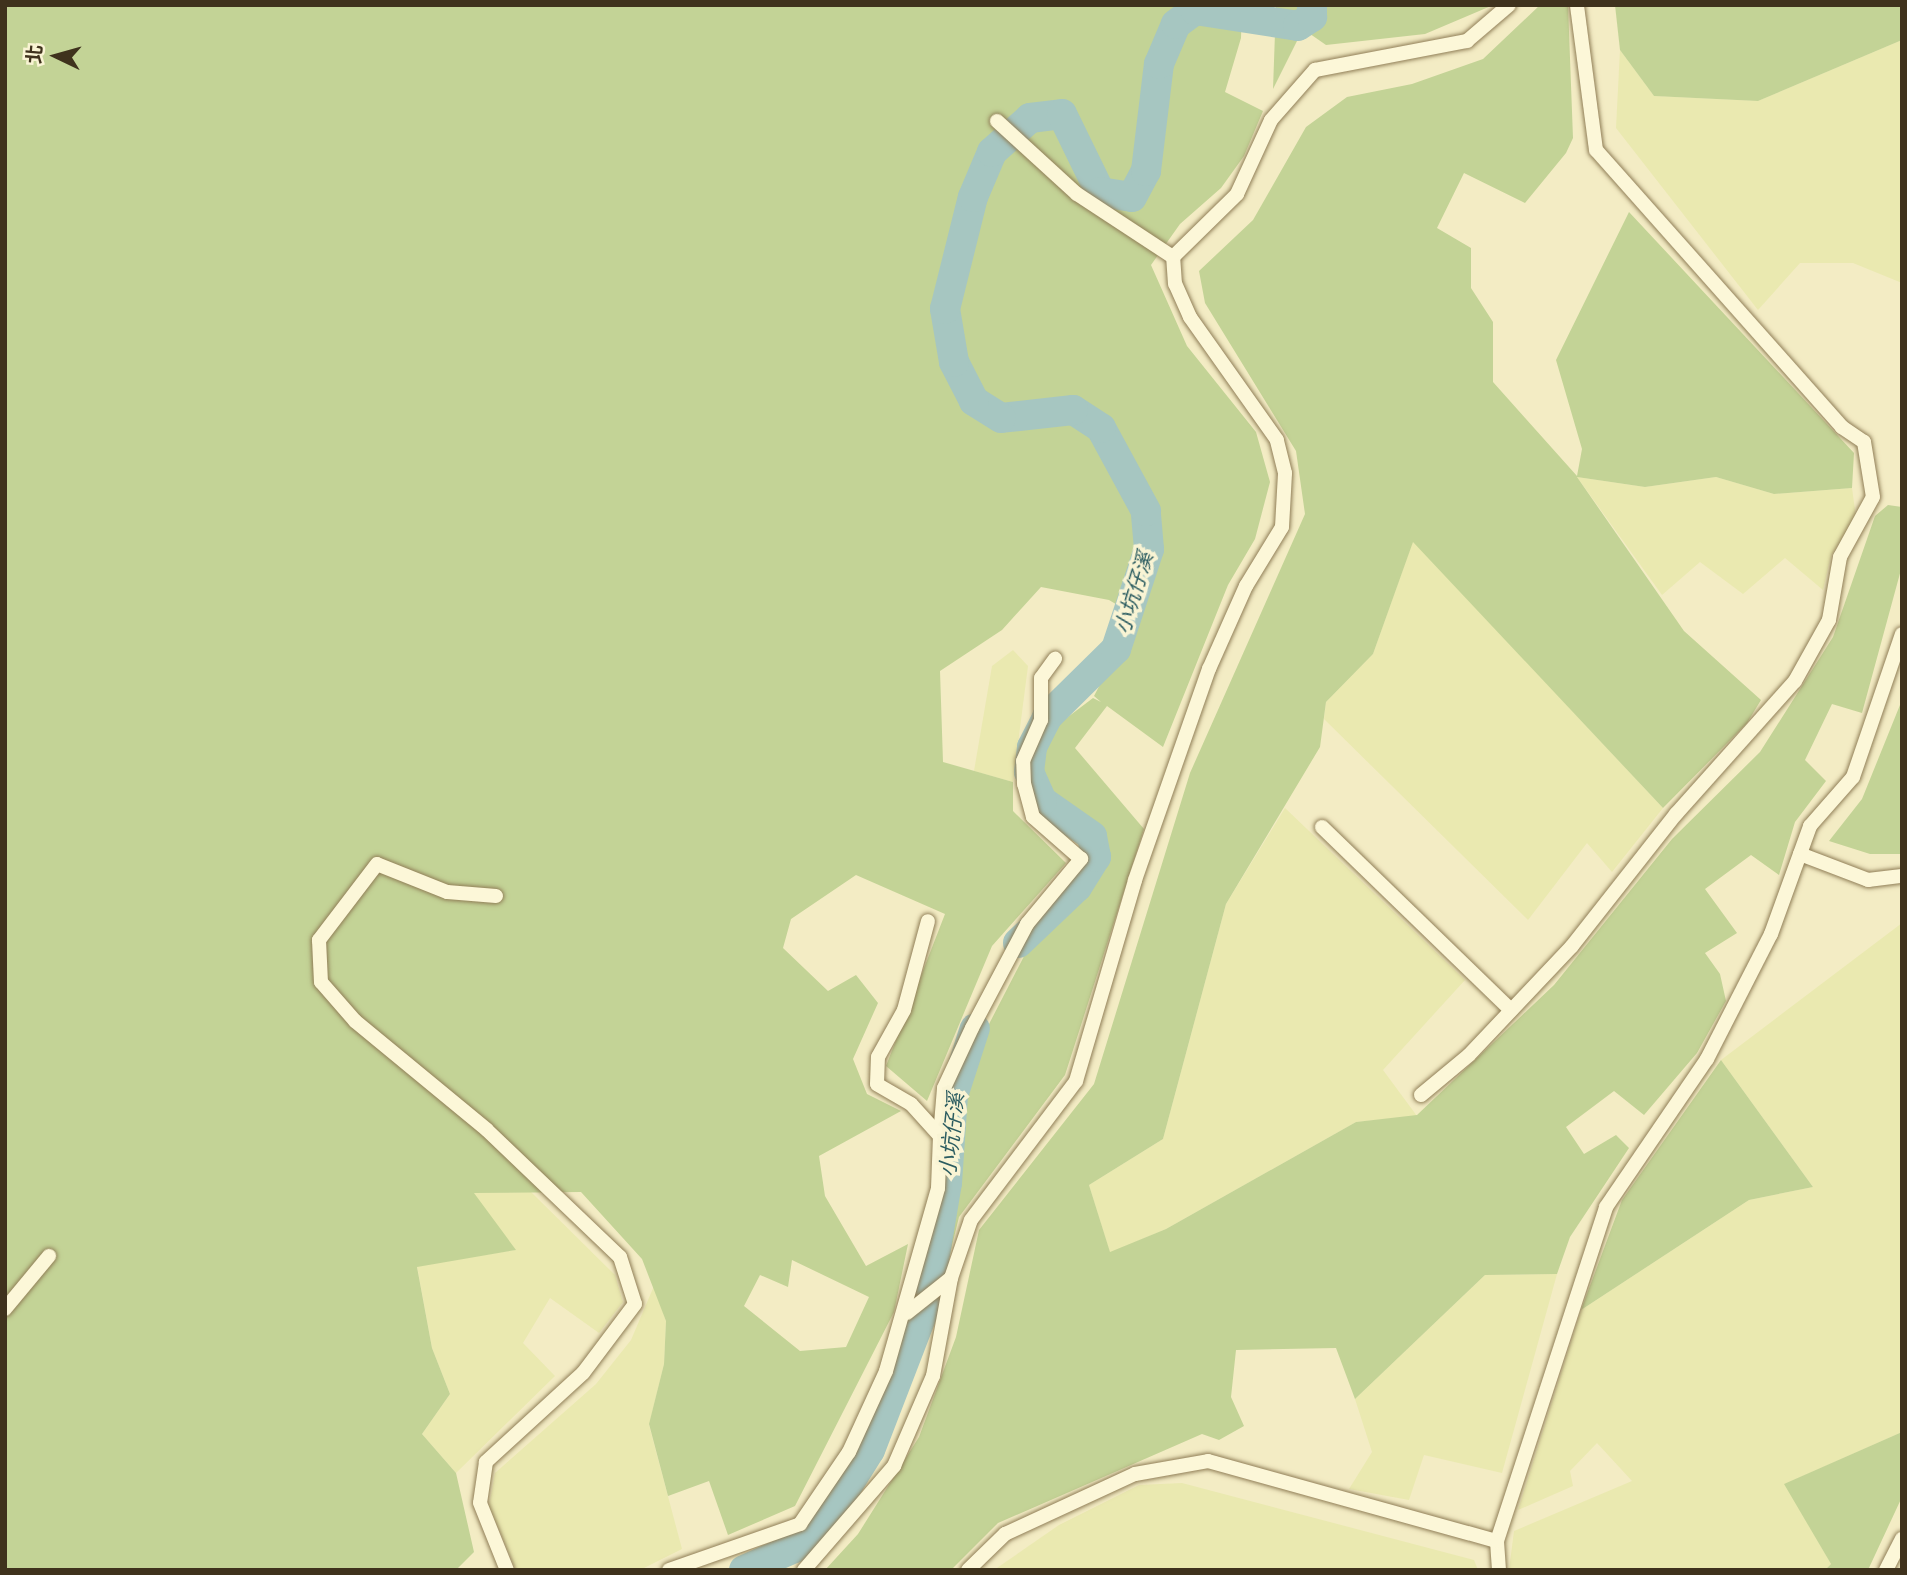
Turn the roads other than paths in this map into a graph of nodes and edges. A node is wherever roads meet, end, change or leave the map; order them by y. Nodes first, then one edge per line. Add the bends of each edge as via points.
1 (1509, 5) edge
2 (1577, 5) edge
3 (1000, 124) dead end
4 (1173, 257) junction
5 (1902, 634) edge
6 (1055, 659) dead end
7 (1322, 827) dead end
8 (1800, 854) junction
9 (1902, 876) edge
10 (496, 896) dead end
11 (928, 922) dead end
12 (1511, 1010) junction
13 (1421, 1095) dead end
14 (940, 1136) junction
15 (49, 1256) dead end
16 (951, 1278) junction
17 (5, 1309) edge
18 (907, 1313) junction
19 (1902, 1539) edge
20 (1497, 1541) junction
21 (507, 1570) edge
22 (669, 1570) edge
23 (804, 1570) edge
24 (968, 1570) edge
25 (1499, 1570) edge
26 (1886, 1570) edge

1 - 4 street via 1467,41 1315,70 1271,120 1237,194
2 - 12 street via 1596,150 1842,427 1864,442 1874,473 1873,497 1840,557 1829,620 1795,681
3 - 4 street via 1077,194
4 - 16 street via 1175,284 1190,317 1278,440 1285,473 1282,527 1246,586 1209,669 1135,880 1076,1081 971,1220
5 - 8 street via 1853,777 1810,826
6 - 14 street via 1041,678 1041,720 1023,761 1024,784 1033,817 1081,859 1027,924 972,1028 944,1088
7 - 12 street
8 - 9 street via 1868,880
8 - 20 street via 1771,934 1707,1059 1606,1207
10 - 21 street via 447,892 377,864 319,940 321,982 355,1021 487,1130 620,1257 635,1304 583,1373 486,1462 480,1503
11 - 14 street via 904,1010 878,1057 877,1084 911,1104
12 - 13 street
14 - 18 street via 938,1188
15 - 17 street
16 - 18 street
16 - 23 street via 933,1376 894,1465
18 - 22 street via 849,1452 800,1524
19 - 26 street
20 - 24 street via 1208,1461 1135,1474 1004,1534
20 - 25 street

